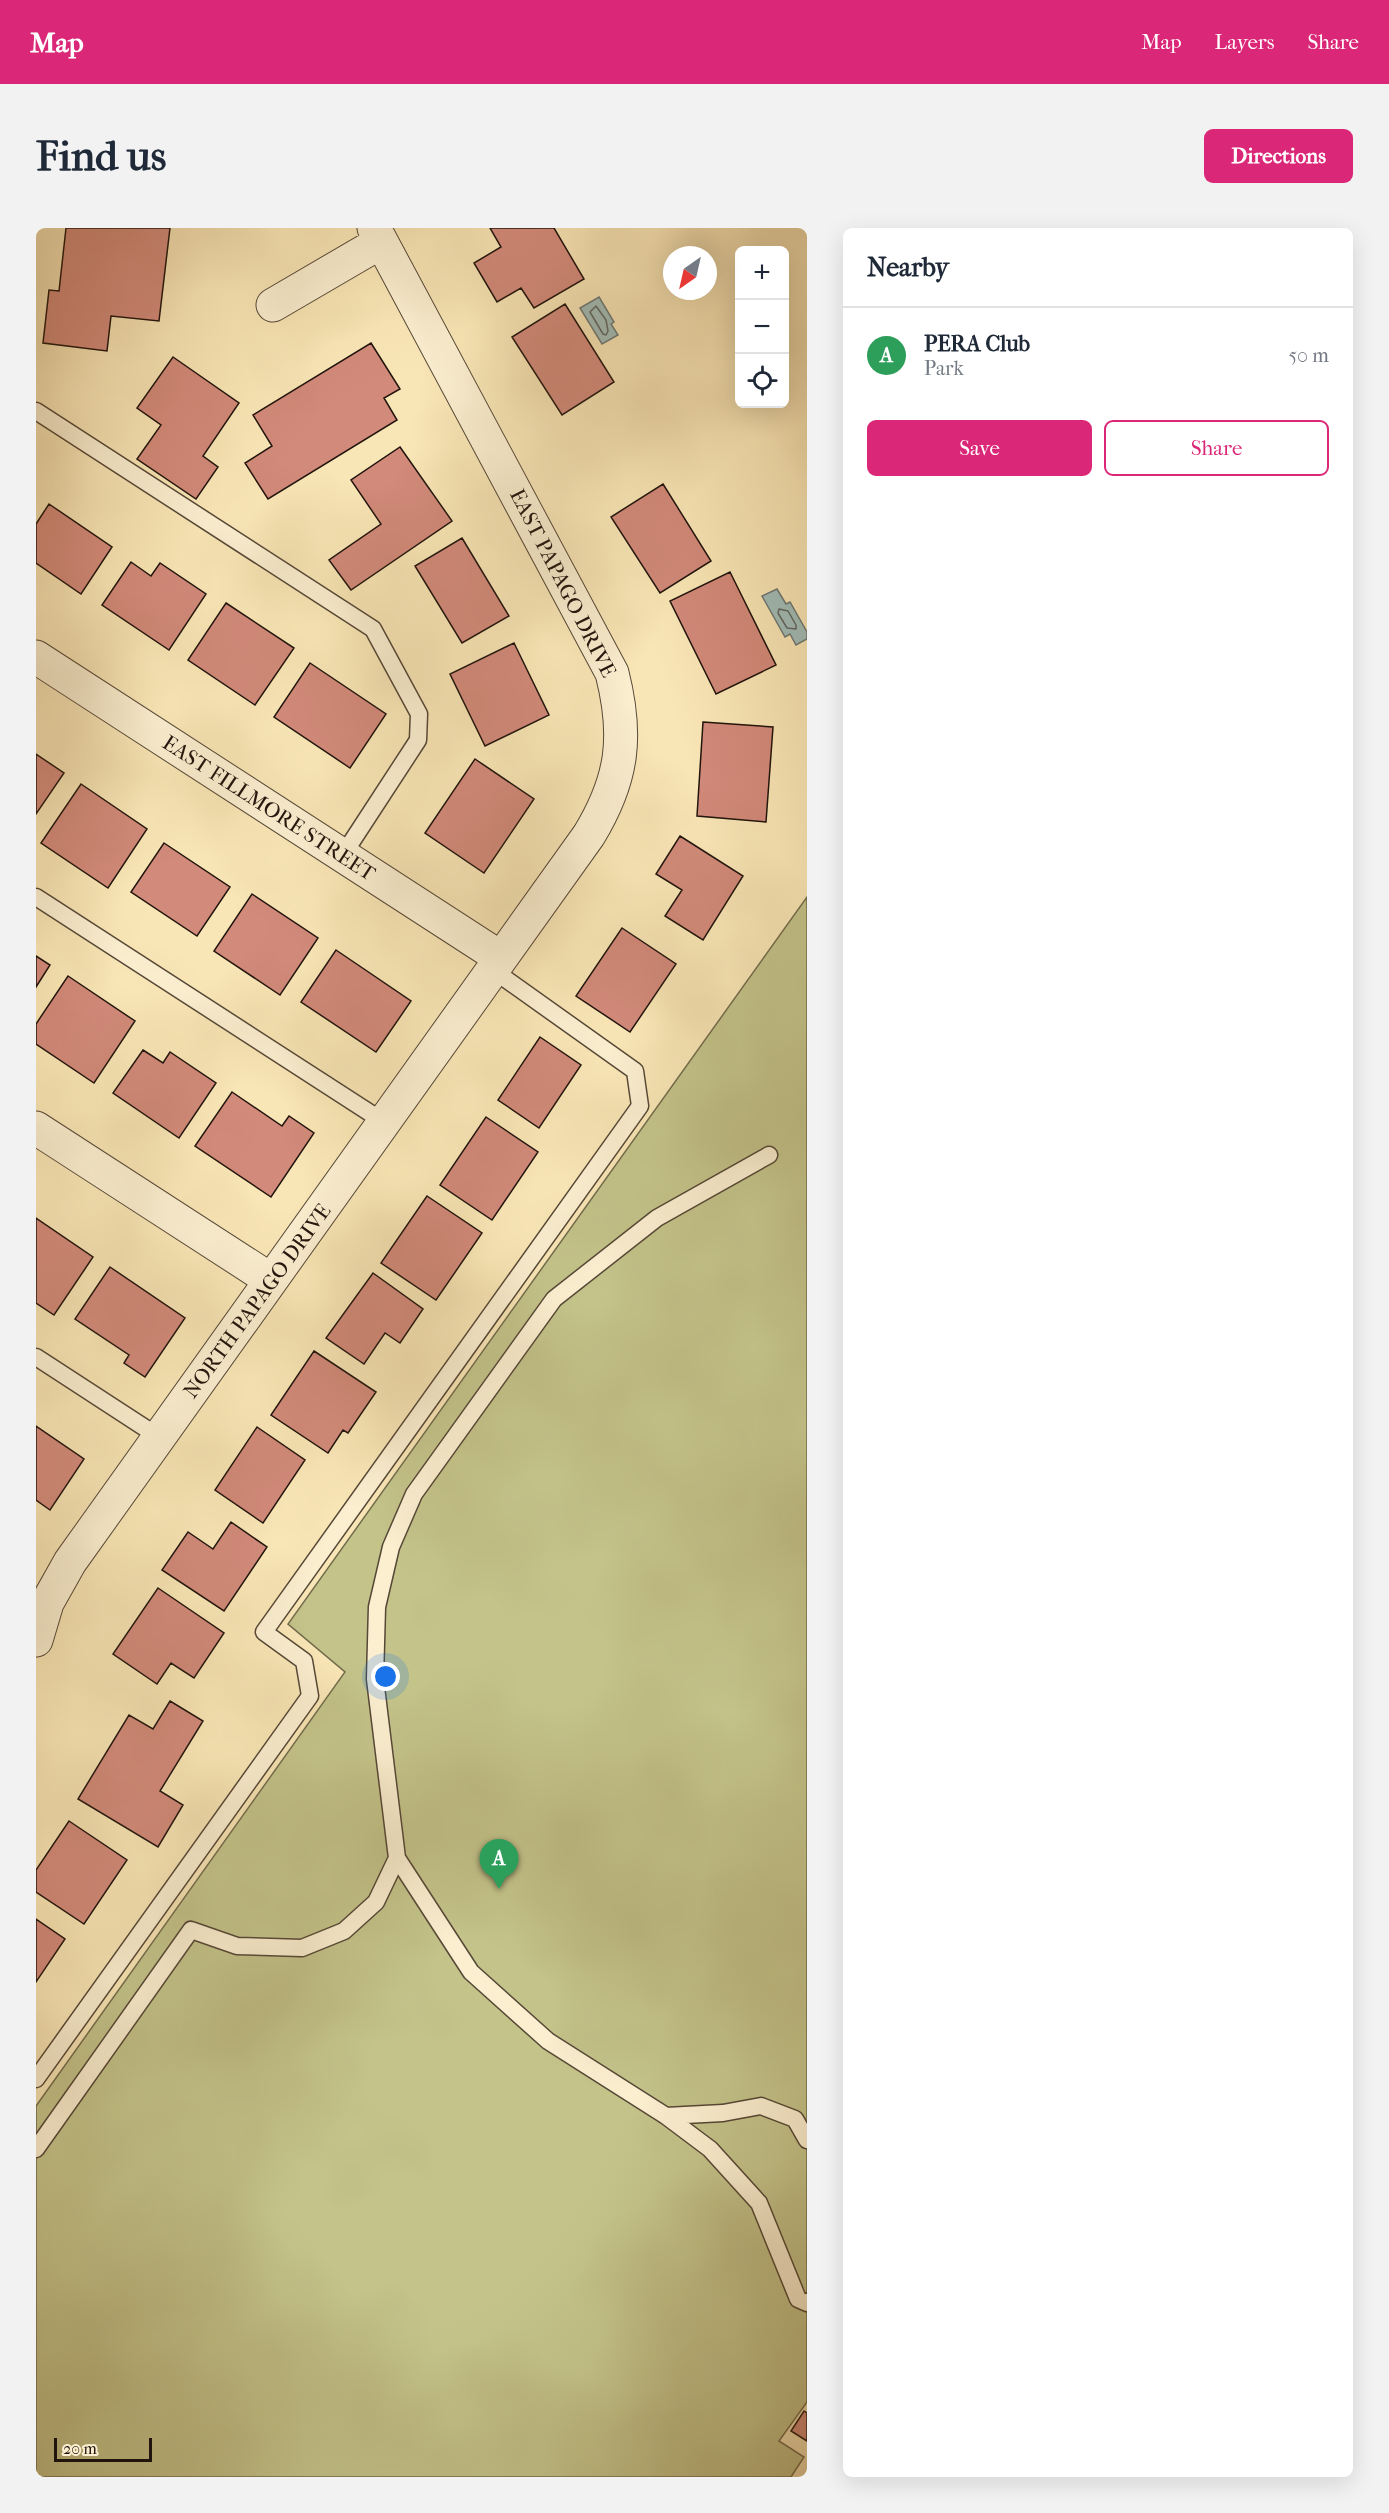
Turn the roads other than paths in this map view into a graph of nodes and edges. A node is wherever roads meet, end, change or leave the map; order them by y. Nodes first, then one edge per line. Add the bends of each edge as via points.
1 (378, 235) edge
2 (273, 305) dead end
3 (36, 411) edge
4 (36, 657) edge
5 (343, 855) junction
6 (36, 897) edge
7 (497, 964) junction
8 (384, 1122) junction
9 (36, 1128) edge
10 (769, 1155) dead end
11 (271, 1280) junction
12 (36, 1357) edge
13 (159, 1437) junction
14 (43, 1591) edge
15 (36, 1640) edge
16 (397, 1858) junction
17 (36, 2079) edge
18 (666, 2115) junction
19 (807, 2140) edge
20 (36, 2149) edge
21 (807, 2303) edge

1 - 2 street
1 - 7 street, EAST PAPAGO DRIVE via 601,648 620,701 621,757 604,810
3 - 5 lane via 373,629 419,714 418,740
4 - 5 street, EAST FILLMORE STREET
5 - 7 street, EAST FILLMORE STREET
6 - 8 lane
7 - 8 street, NORTH PAPAGO DRIVE
7 - 17 lane via 635,1071 640,1106 264,1632 304,1661 310,1696
8 - 11 street, NORTH PAPAGO DRIVE
9 - 11 street
10 - 16 lane via 657,1218 554,1299 414,1494 391,1546 377,1607 375,1678
11 - 13 street, NORTH PAPAGO DRIVE
12 - 13 lane
13 - 14 street, NORTH PAPAGO DRIVE via 70,1562
14 - 15 street, NORTH PAPAGO DRIVE
16 - 18 lane via 471,1972 548,2041
16 - 20 lane via 376,1902 344,1931 302,1948 237,1946 190,1930
18 - 19 lane via 723,2113 761,2106 795,2119
18 - 21 lane via 710,2149 759,2203 798,2298

